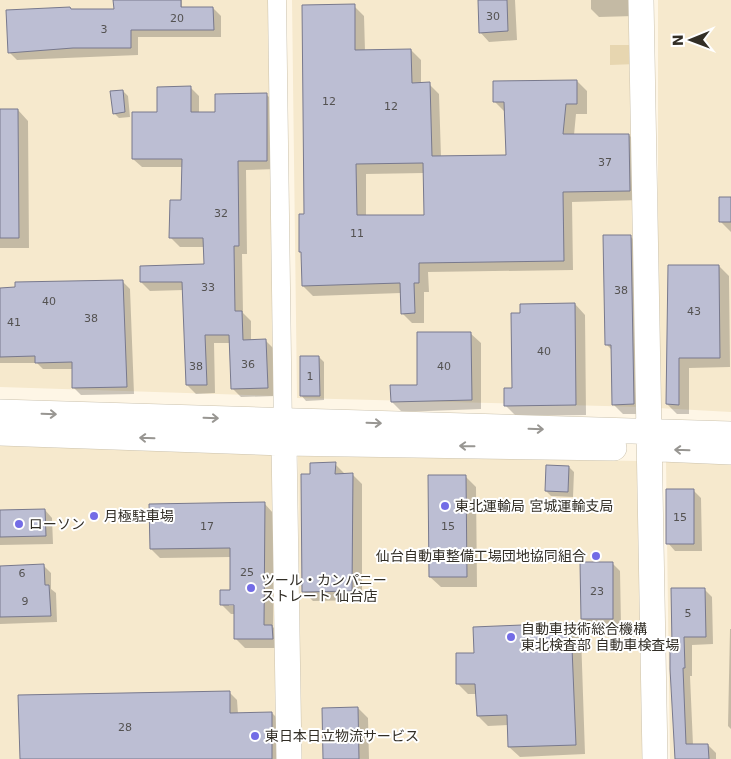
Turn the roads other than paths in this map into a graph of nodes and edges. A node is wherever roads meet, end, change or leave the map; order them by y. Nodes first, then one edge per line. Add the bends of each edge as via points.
1 (277, 0) edge
2 (641, 0) edge
3 (0, 412) edge
4 (283, 432) junction
5 (0, 433) edge
6 (731, 434) edge
7 (648, 441) junction
8 (731, 452) edge
9 (288, 759) edge
10 (655, 759) edge

1 - 4 street
2 - 7 street
3 -> 4 street
4 -> 5 street
4 - 7 street
4 - 9 street
6 - 7 street
8 -> 7 street
7 - 10 street

